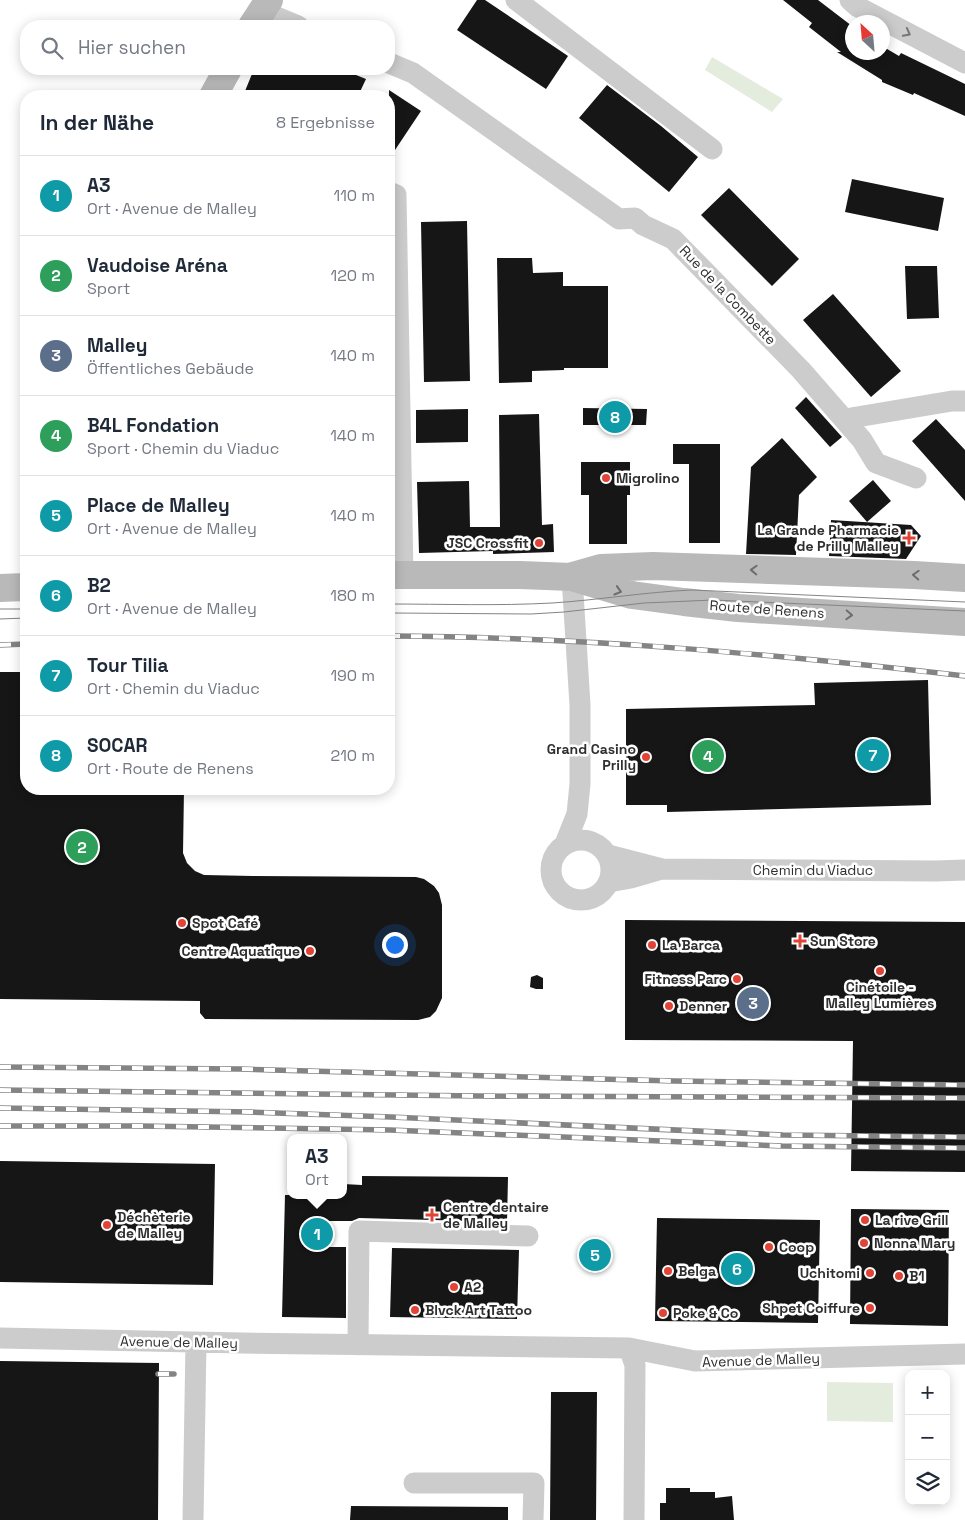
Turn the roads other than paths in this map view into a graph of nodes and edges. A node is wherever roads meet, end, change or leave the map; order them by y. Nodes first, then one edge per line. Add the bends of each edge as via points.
1 (516, 0) edge
2 (850, 0) edge
3 (261, 13) edge
4 (281, 20) edge
5 (965, 63) edge
6 (395, 66) edge
7 (225, 75) edge
8 (216, 90) edge
9 (712, 149) dead end
10 (965, 401) edge
11 (845, 419) junction
12 (395, 448) edge
13 (916, 478) dead end
14 (396, 575) edge
15 (572, 577) junction
16 (965, 578) edge
17 (20, 587) edge
18 (0, 588) edge
19 (965, 622) edge
20 (577, 814) junction
21 (565, 844) junction
22 (601, 849) junction
23 (662, 869) junction
24 (965, 870) edge
25 (609, 882) junction
26 (528, 1236) dead end
27 (0, 1338) edge
28 (196, 1343) junction
29 (358, 1345) junction
30 (629, 1348) junction
31 (965, 1354) edge
32 (414, 1484) dead end
33 (193, 1520) edge
34 (533, 1520) edge
35 (634, 1520) edge

1 - 9 street
2 -> 5 street
3 - 4 street
6 - 11 street, Rue de la Combette via 413,73 619,219 635,218 673,239
7 - 8 main road
10 - 11 street
11 - 13 street, Rue de la Combette via 876,463
12 - 14 street
14 - 15 main road, Route de Renens
16 -> 15 main road, Route de Renens via 653,566 601,568
15 -> 19 main road, Route de Renens via 632,595 684,602
15 - 20 street via 580,705
17 - 18 main road
20 - 21 street
20 - 22 street
21 - 22 street via 579,840
21 - 25 street via 554,857 550,873 556,889 576,901 599,895
22 - 23 street, Chemin du Viaduc
22 - 25 street via 611,864
23 - 24 street, Chemin du Viaduc
23 - 25 street, Chemin du Viaduc
26 - 29 street via 359,1231
27 - 28 street, Avenue de Malley
28 - 29 street, Avenue de Malley
28 - 33 street
29 - 30 street, Avenue de Malley
30 - 31 street, Avenue de Malley via 695,1361
30 - 35 street via 636,1366
32 - 34 street via 534,1483

